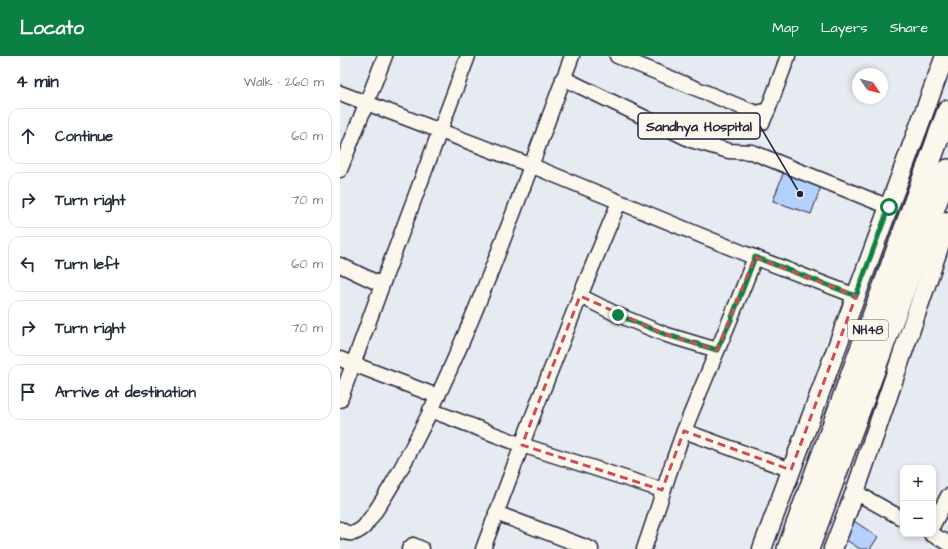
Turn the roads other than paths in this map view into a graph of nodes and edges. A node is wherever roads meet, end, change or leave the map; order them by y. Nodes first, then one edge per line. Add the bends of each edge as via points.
1 (385, 56) edge
2 (468, 56) edge
3 (572, 56) edge
4 (617, 56) edge
5 (788, 56) edge
6 (945, 56) edge
7 (564, 78) junction
8 (340, 93) edge
9 (365, 103) junction
10 (768, 110) junction
11 (948, 111) edge
12 (762, 123) dead end
13 (440, 131) junction
14 (530, 165) junction
15 (340, 170) edge
16 (948, 170) edge
17 (619, 202) junction
18 (889, 207) junction
19 (948, 221) edge
20 (755, 257) junction
21 (340, 265) edge
22 (382, 285) junction
23 (580, 296) junction
24 (856, 296) junction
25 (717, 350) junction
26 (346, 362) edge
27 (437, 396) junction
28 (340, 400) edge
29 (430, 410) junction
30 (684, 431) junction
31 (522, 445) junction
32 (791, 470) junction
33 (662, 490) junction
34 (855, 492) junction
35 (948, 496) edge
36 (496, 513) junction
37 (900, 517) edge
38 (936, 519) edge
39 (340, 529) edge
40 (936, 537) edge
41 (948, 543) edge
42 (409, 549) edge
43 (422, 549) edge
44 (483, 549) edge
45 (591, 549) edge
46 (644, 549) edge
47 (762, 549) edge
48 (788, 549) edge
49 (808, 549) edge
50 (833, 549) edge

1 - 9 street
2 - 13 street
3 - 7 street
4 - 10 street via 757,113
5 - 10 street
6 - 18 main road
7 - 14 street
7 - 18 street via 691,140 729,151 752,152
8 - 9 street
9 - 13 street
9 - 15 street
10 - 12 street
11 - 48 highway, NH48
13 - 14 street
13 - 22 street
14 - 17 street
14 - 27 street via 469,325
16 - 49 highway, NH48
17 - 20 street
17 - 23 street
18 - 24 main road
19 - 34 main road
20 - 24 street
20 - 25 street
21 - 22 street
22 - 26 street
23 - 25 street via 667,335
23 - 31 street
24 - 32 main road
25 - 30 street
26 - 27 street
26 - 28 street
27 - 29 street
29 - 31 street
29 - 39 street via 395,479 364,527 357,533 348,534
30 - 32 street
30 - 33 street
31 - 33 street
31 - 36 street
32 - 47 main road
33 - 46 street
34 - 37 street
34 - 50 main road
35 - 38 street
36 - 44 street
36 - 45 street
40 - 41 street
42 - 43 street via 413,545

